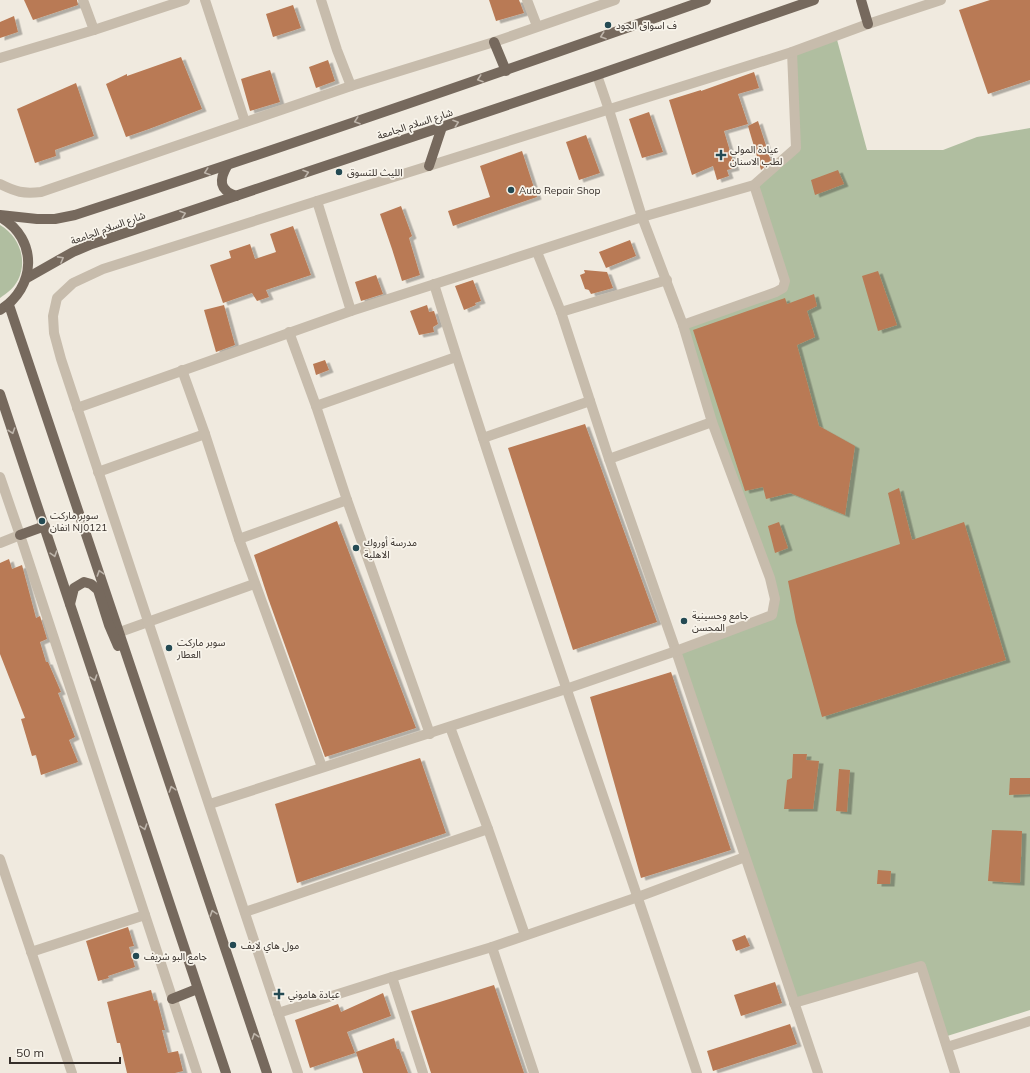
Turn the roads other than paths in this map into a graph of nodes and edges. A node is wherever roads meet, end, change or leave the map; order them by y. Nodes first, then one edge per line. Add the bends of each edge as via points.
1 (83, 0) edge
2 (185, 0) edge
3 (204, 0) edge
4 (321, 0) edge
5 (527, 0) edge
6 (615, 0) edge
7 (706, 0) edge
8 (814, 0) edge
9 (861, 0) edge
10 (941, 0) edge
11 (868, 24) junction
12 (537, 26) junction
13 (94, 30) junction
14 (494, 42) junction
15 (792, 52) junction
16 (0, 58) edge
17 (506, 71) junction
18 (597, 75) junction
19 (351, 86) junction
20 (609, 110) junction
21 (245, 122) junction
22 (442, 128) junction
23 (227, 166) junction
24 (429, 166) junction
25 (0, 184) edge
26 (754, 185) junction
27 (236, 196) junction
28 (317, 201) junction
29 (0, 216) edge
30 (642, 217) junction
31 (536, 252) junction
32 (27, 278) junction
33 (667, 280) junction
34 (434, 284) junction
35 (9, 305) junction
36 (0, 310) edge
37 (351, 311) junction
38 (561, 312) junction
39 (683, 325) junction
40 (289, 332) junction
41 (456, 357) junction
42 (182, 370) junction
43 (0, 394) edge
44 (590, 401) junction
45 (316, 406) junction
46 (77, 408) junction
47 (712, 422) junction
48 (205, 434) junction
49 (483, 438) junction
50 (608, 459) junction
51 (98, 472) junction
52 (0, 477) edge
53 (347, 500) junction
54 (45, 526) junction
55 (20, 535) junction
56 (239, 540) junction
57 (0, 543) edge
58 (254, 584) junction
59 (70, 606) junction
60 (149, 622) junction
61 (120, 632) junction
62 (676, 651) junction
63 (129, 660) junction
64 (566, 689) junction
65 (450, 727) junction
66 (430, 734) junction
67 (322, 767) junction
68 (210, 804) junction
69 (488, 829) junction
70 (745, 857) junction
71 (0, 859) edge
72 (638, 897) junction
73 (245, 912) junction
74 (145, 915) junction
75 (525, 935) junction
76 (492, 947) junction
77 (31, 952) junction
78 (392, 977) junction
79 (197, 989) junction
80 (172, 998) junction
81 (794, 1003) junction
82 (278, 1014) junction
83 (1030, 1021) edge
84 (947, 1047) junction
85 (72, 1073) edge
86 (197, 1073) edge
87 (226, 1073) edge
88 (267, 1073) edge
89 (298, 1073) edge
90 (423, 1073) edge
91 (534, 1073) edge
92 (697, 1073) edge
93 (818, 1073) edge
94 (955, 1073) edge

1 - 13 street
2 - 13 street
3 - 21 street
4 - 19 street
5 - 12 street
6 - 12 street
7 -> 17 main road, شارع السلام الجامعة
8 - 18 main road, شارع السلام الجامعة
9 - 11 main road
10 - 11 street
11 - 15 street
12 - 14 street
13 - 16 street
14 - 17 main road
14 - 19 street
15 - 20 street
15 - 26 street via 796,148
17 -> 23 main road, شارع السلام الجامعة
18 - 20 street
22 -> 18 main road, شارع السلام الجامعة
19 - 21 street
20 - 24 street
20 - 30 street
21 - 25 street via 41,192 26,194
22 - 24 main road
27 -> 22 main road, شارع السلام الجامعة
23 - 27 main road via 221,178 223,186 229,194
23 -> 29 main road, شارع السلام الجامعة via 75,215 55,219
24 - 28 street
26 - 30 street
26 - 39 street via 785,281 783,288
32 -> 27 main road, شارع السلام الجامعة via 73,252
28 - 37 street
28 - 46 street via 103,269 73,283 56,298 53,316 54,334
29 - 32 main road via 18,232 26,246
30 - 31 street
30 - 33 street
31 - 34 street
31 - 38 street
32 - 35 main road via 20,293
33 - 38 street
33 - 39 street
34 - 37 street
34 - 41 street
35 - 36 main road
61 -> 35 main road
37 - 40 street
38 - 44 street
39 - 47 street
40 - 42 street
40 - 45 street
41 - 45 street
41 - 49 street
42 - 46 street
42 - 48 street
43 -> 54 main road
44 - 49 street
44 - 50 street
45 - 53 street
46 - 51 street
47 - 50 street
47 - 62 street via 770,578 775,599 772,615
48 - 51 street
48 - 56 street
49 - 64 street
50 - 62 street
51 - 60 street
52 - 55 street
53 - 56 street
53 - 66 street
54 - 55 main road
54 -> 59 main road
55 - 57 street
55 - 74 street
56 - 58 street
58 - 60 street
58 - 67 street
59 - 63 main road via 74,588 80,584 91,584 98,590 118,646
59 -> 79 main road
60 - 61 street
60 - 68 street
61 - 63 main road
62 - 64 street
62 - 70 street
88 -> 63 main road
64 - 65 street
64 - 72 street
65 - 66 street
65 - 69 street
66 - 67 street
67 - 68 street
68 - 73 street
69 - 73 street
69 - 75 street
70 - 72 street
70 - 81 street
71 - 77 street
72 - 75 street
72 - 92 street
73 - 82 street
74 - 77 street
74 - 80 street
75 - 76 street
76 - 78 street
76 - 91 street
77 - 85 street
78 - 82 street
78 - 90 street
79 - 80 main road
79 - 87 main road
80 - 86 street
81 - 84 street via 921,966
81 - 93 street
82 - 89 street
83 - 84 street
84 - 94 street

